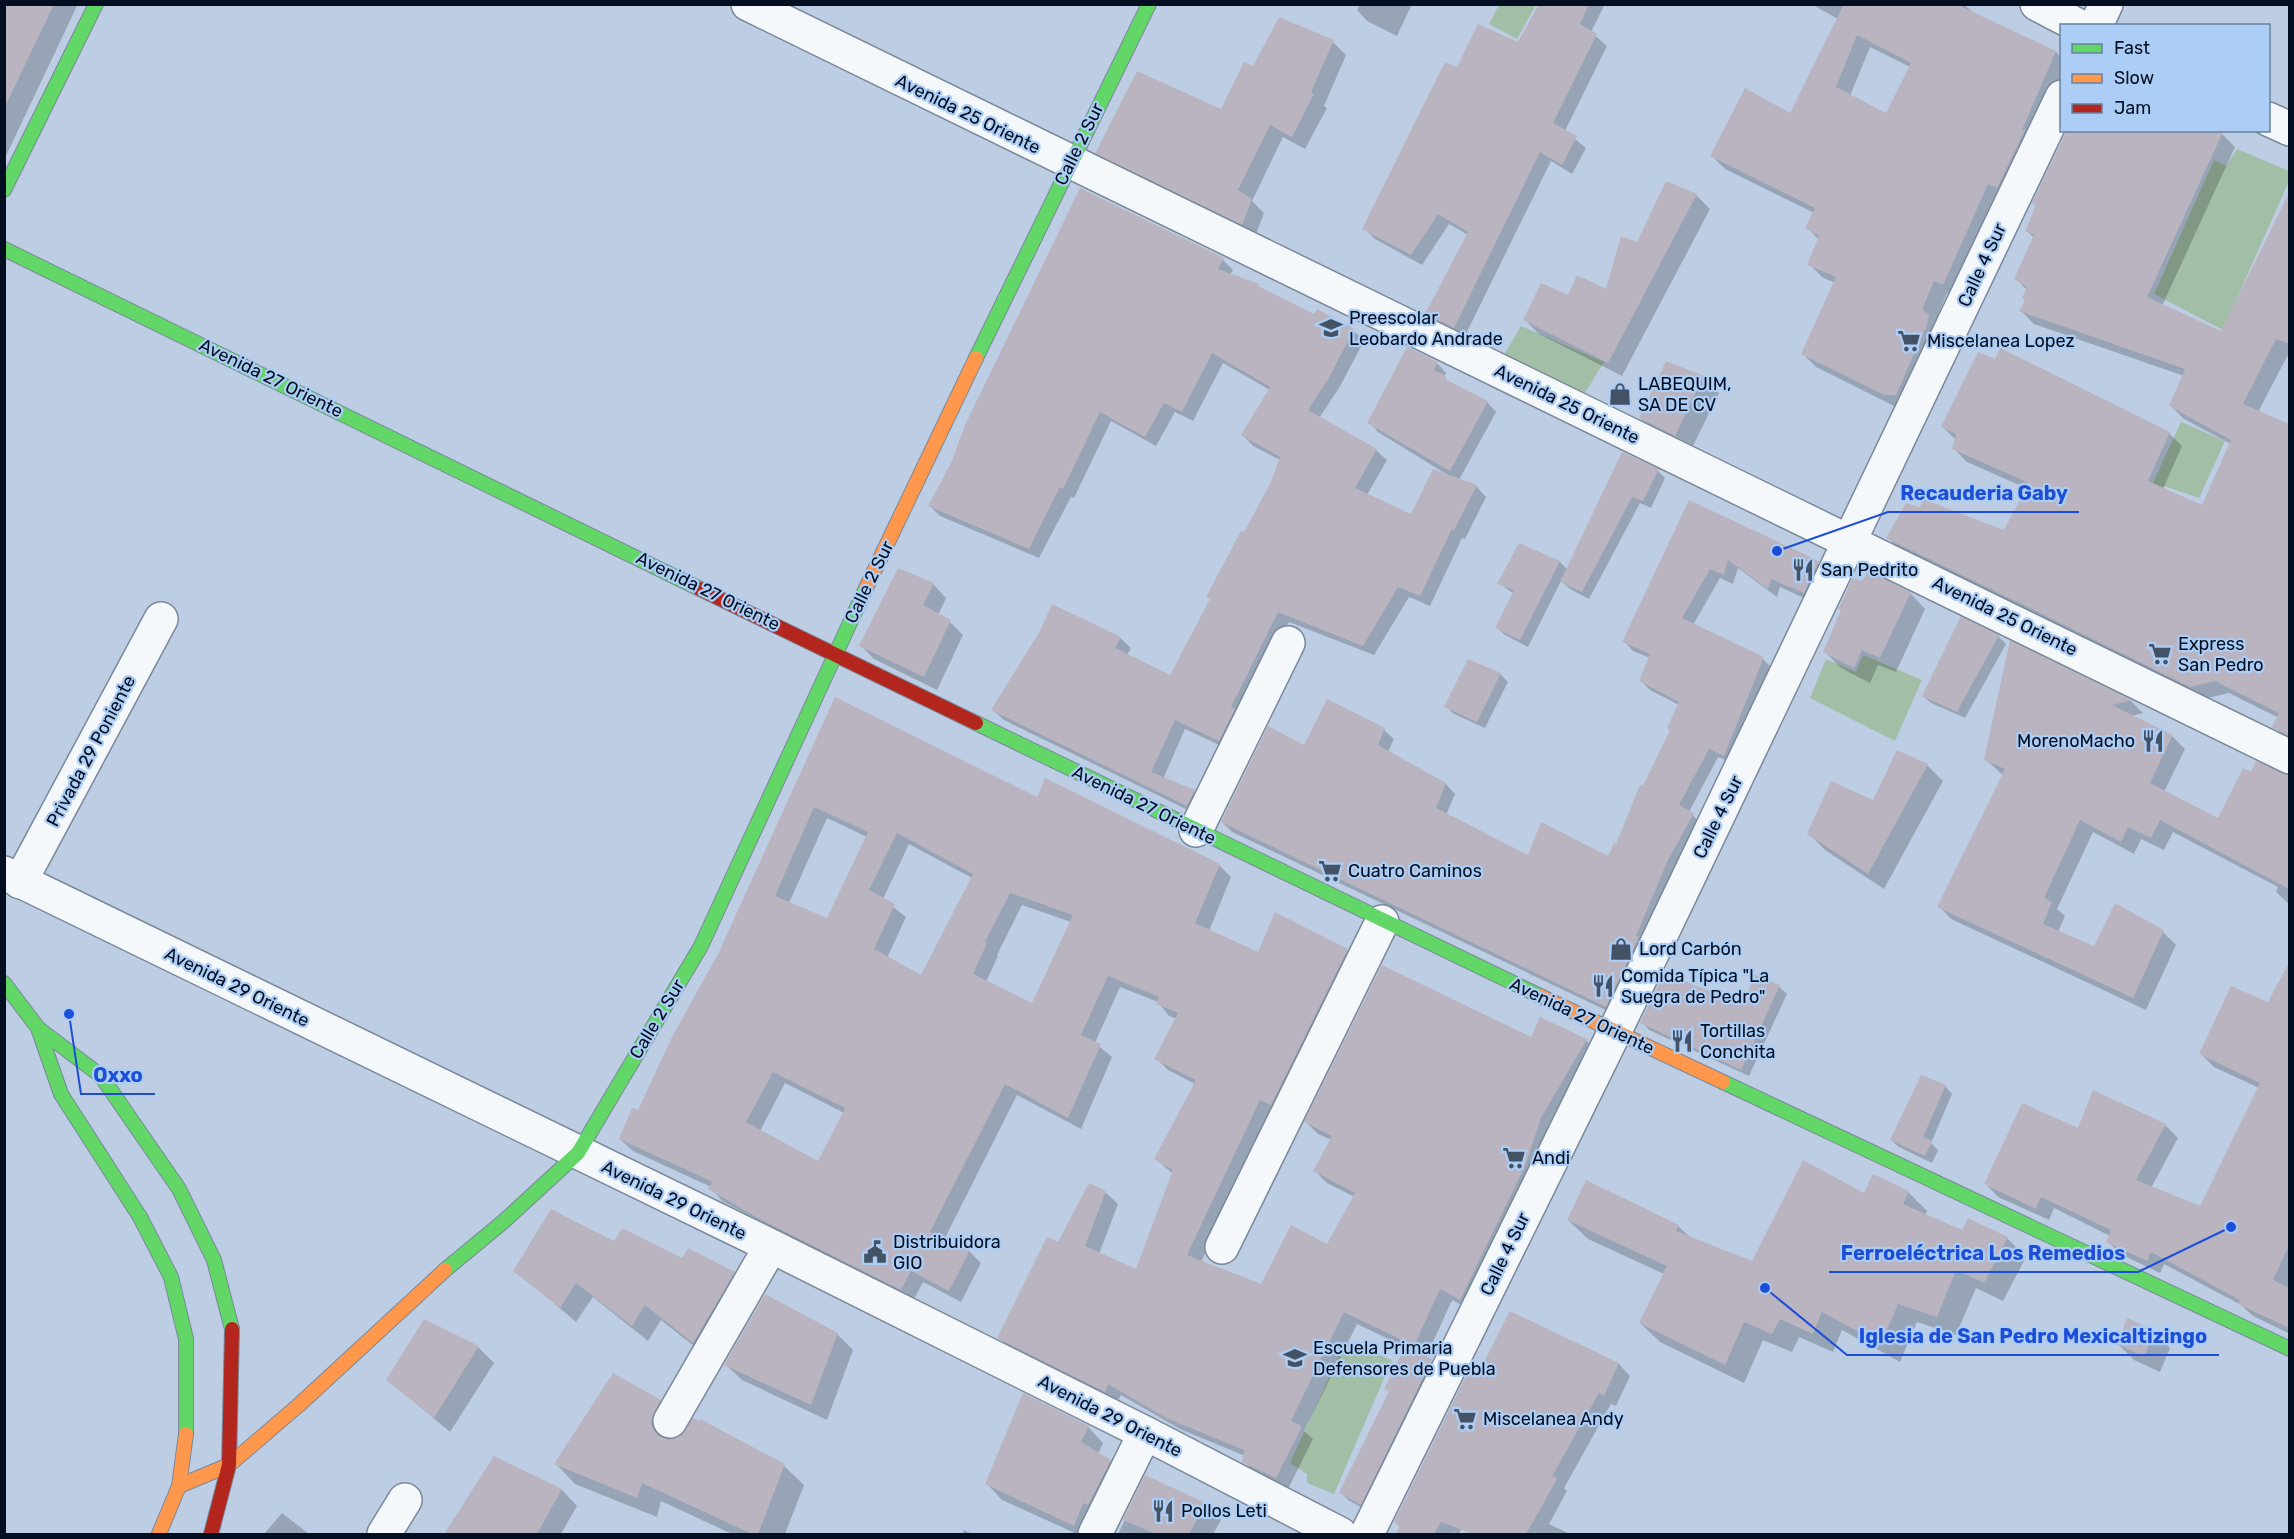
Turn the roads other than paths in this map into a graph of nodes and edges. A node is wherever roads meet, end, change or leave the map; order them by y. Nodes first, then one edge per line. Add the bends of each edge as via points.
1 (96, 4) edge
2 (748, 4) edge
3 (1149, 4) edge
4 (2037, 4) edge
5 (2106, 4) edge
6 (2075, 24) edge
7 (2097, 24) edge
8 (2060, 99) edge
9 (2270, 120) edge
10 (2289, 129) edge
11 (1069, 164) junction
12 (4, 190) edge
13 (4, 249) edge
14 (1851, 540) junction
15 (161, 619) dead end
16 (1288, 643) dead end
17 (835, 653) junction
18 (2289, 757) edge
19 (1196, 830) junction
20 (12, 878) edge
21 (1382, 922) junction
22 (4, 983) edge
23 (38, 1028) junction
24 (1615, 1031) junction
25 (578, 1153) junction
26 (771, 1246) junction
27 (1222, 1247) dead end
28 (2289, 1349) edge
29 (670, 1421) dead end
30 (1145, 1433) junction
31 (229, 1465) junction
32 (179, 1486) junction
33 (405, 1500) dead end
34 (159, 1534) edge
35 (211, 1534) edge
36 (384, 1534) edge
37 (1095, 1534) edge
38 (1340, 1534) edge
39 (1367, 1534) edge

1 - 12 main road
2 - 11 street, Avenida 25 Oriente
3 - 11 main road, Calle 2 Sur
4 - 6 street
5 - 7 street
8 - 14 street, Calle 4 Sur
9 - 10 street
11 - 14 street, Avenida 25 Oriente
11 - 17 main road, Calle 2 Sur
13 - 17 main road, Avenida 27 Oriente
14 - 18 street, Avenida 25 Oriente
14 - 24 street, Calle 4 Sur
15 - 20 street, Privada 29 Poniente
16 - 19 street
17 - 19 main road, Avenida 27 Oriente
17 - 25 main road, Calle 2 Sur via 701,946
19 - 21 main road, Avenida 27 Oriente
20 - 25 street, Avenida 29 Oriente
21 - 24 main road, Avenida 27 Oriente
21 - 27 street
22 - 23 main road
23 - 31 main road via 101,1076 179,1189 214,1260 232,1329
23 - 32 main road via 61,1094 140,1218 171,1276 186,1339 187,1425
24 - 28 main road, Avenida 27 Oriente
24 - 39 street, Calle 4 Sur
25 - 26 street, Avenida 29 Oriente
25 - 31 main road, Calle 2 Sur
26 - 29 street
26 - 30 street, Avenida 29 Oriente
30 - 37 street
30 - 38 street, Avenida 29 Oriente
31 - 32 main road, Calle 2 Sur
31 - 35 main road
32 - 34 main road
33 - 36 street

